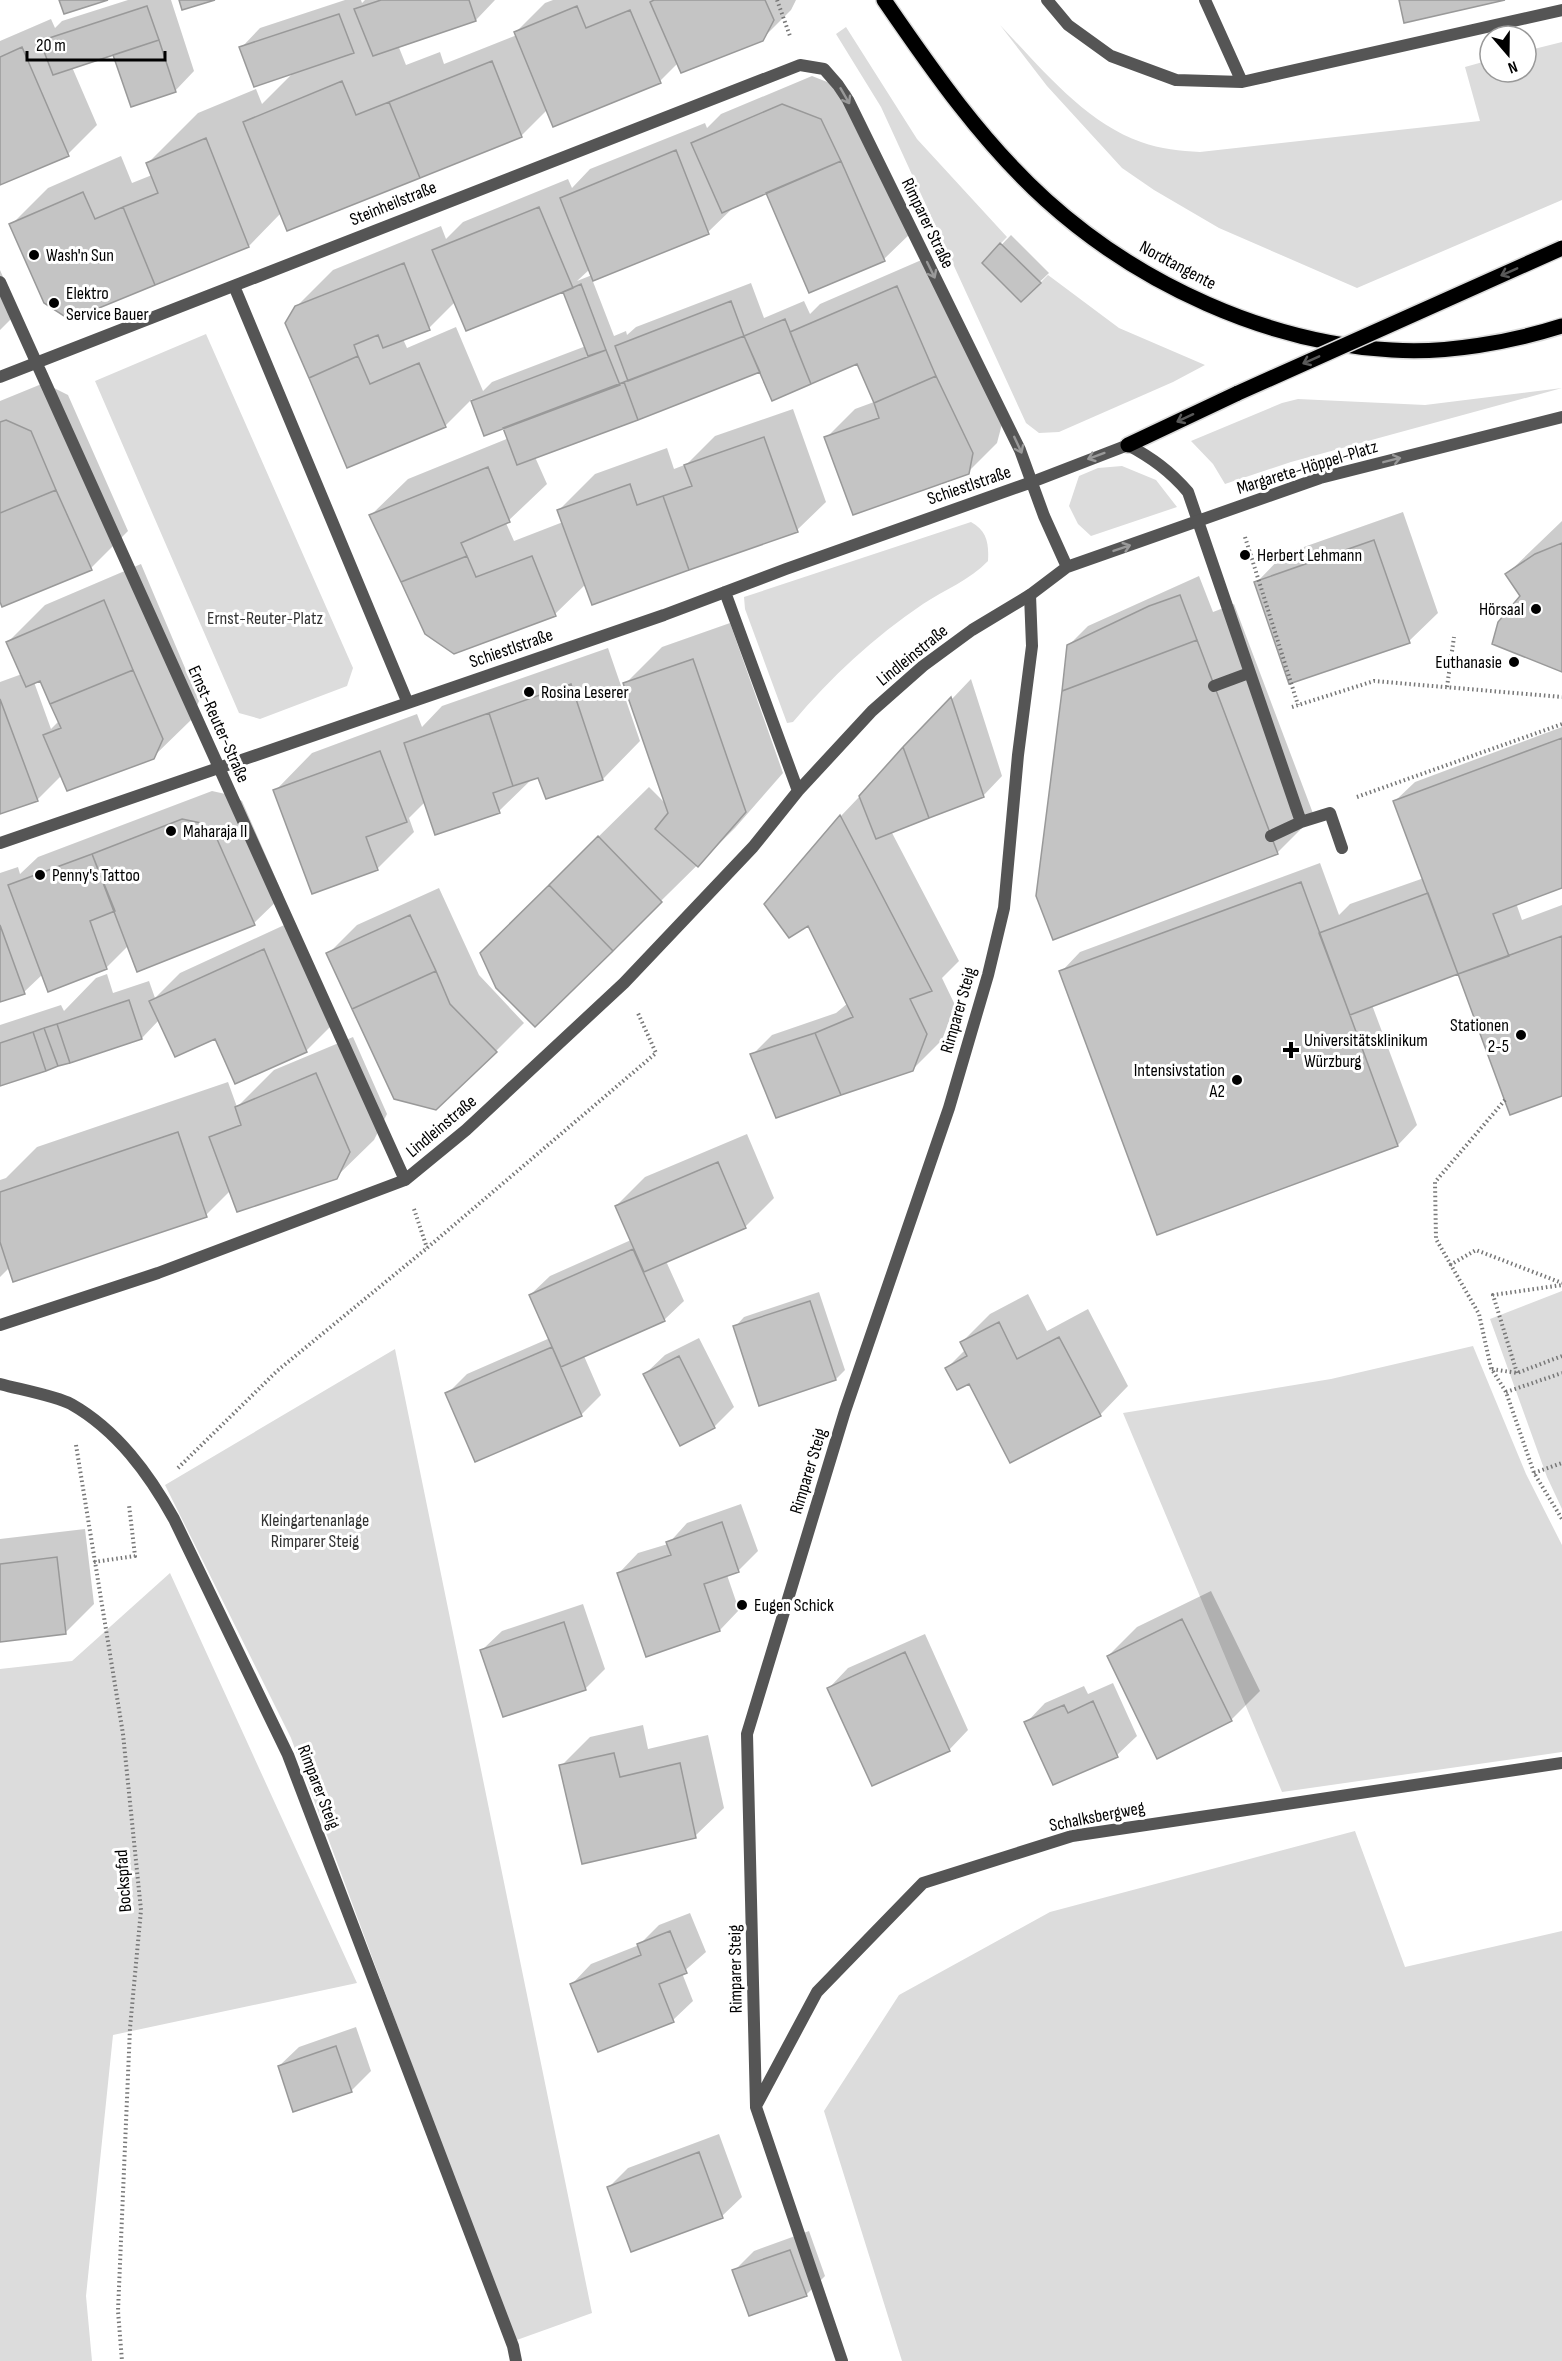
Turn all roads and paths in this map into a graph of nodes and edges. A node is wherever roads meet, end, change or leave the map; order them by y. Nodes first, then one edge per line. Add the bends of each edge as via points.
1 (777, 0) edge
2 (884, 0) edge
3 (1047, 0) edge
4 (1205, 0) edge
5 (1562, 10) edge
6 (800, 64) junction
7 (1242, 82) junction
8 (1562, 248) edge
9 (0, 282) edge
10 (234, 286) junction
11 (1562, 326) edge
12 (36, 362) junction
13 (0, 377) edge
14 (1562, 417) edge
15 (1128, 445) junction
16 (1032, 482) junction
17 (1236, 507) junction
18 (1197, 521) junction
19 (1067, 567) junction
20 (725, 592) junction
21 (1030, 595) junction
22 (1454, 637) dead end
23 (1249, 674) junction
24 (1214, 686) dead end
25 (1447, 687) junction
26 (1562, 697) edge
27 (407, 701) junction
28 (1562, 724) edge
29 (218, 767) junction
30 (798, 791) junction
31 (1351, 799) dead end
32 (1301, 822) junction
33 (1271, 836) dead end
34 (0, 843) edge
35 (1342, 848) dead end
36 (624, 983) junction
37 (1505, 1100) dead end
38 (405, 1180) junction
39 (427, 1248) junction
40 (1450, 1265) junction
41 (1562, 1284) edge
42 (0, 1325) edge
43 (1562, 1356) edge
44 (1491, 1368) junction
45 (1517, 1373) junction
46 (1562, 1373) edge
47 (0, 1384) edge
48 (1506, 1392) junction
49 (70, 1403) junction
50 (1562, 1463) edge
51 (1534, 1473) junction
52 (157, 1488) junction
53 (129, 1508) dead end
54 (1562, 1520) edge
55 (94, 1562) junction
56 (1562, 1763) edge
57 (756, 2107) junction
58 (122, 2361) edge
59 (516, 2361) edge
60 (842, 2361) edge

1 - 6 path
2 - 11 main road, Nordtangente via 934,73 993,146 1045,199 1085,233 1142,271 1200,299 1242,319 1280,330 1331,343 1394,351 1472,347
3 - 7 street via 1068,25 1111,56 1176,80
4 - 7 street
5 - 7 street
6 - 10 street, Steinheilstraße
6 -> 16 street, Rimparer Straße via 824,69 848,100 1015,439
8 -> 15 main road, bridge
9 - 12 street, Ernst-Reuter-Straße
10 - 12 street, Steinheilstraße
10 - 27 street
12 - 13 street, Steinheilstraße
12 - 29 street, Ernst-Reuter-Straße
17 -> 14 street, Margarete-Höppel-Platz via 1320,478
15 -> 16 street
15 - 18 street via 1153,458 1175,477 1188,492
16 - 19 street, Rimparer Straße
16 - 20 street, Schiestlstraße
17 - 18 street, Margarete-Höppel-Platz
17 - 25 path via 1298,705 1374,681
19 -> 18 street, Margarete-Höppel-Platz
18 - 23 street
19 - 21 street, Lindleinstraße
20 - 27 street, Schiestlstraße
20 - 30 street
21 - 30 street, Lindleinstraße via 923,666 873,711
21 - 57 street, Rimparer Steig via 1032,646 1004,908 988,975 949,1108 845,1411 747,1734
22 - 25 path
23 - 24 street
23 - 32 street
25 - 26 path
27 - 29 street, Schiestlstraße
28 - 31 path
29 - 34 street, Schiestlstraße
29 - 38 street, Ernst-Reuter-Straße
30 - 36 street, Lindleinstraße via 753,847
32 - 33 street
32 - 35 street via 1330,813
36 - 38 street, Lindleinstraße via 466,1130
36 - 39 path via 656,1053
37 - 40 path via 1435,1182 1436,1239
38 - 39 path
38 - 42 street, Lindleinstraße via 158,1273
39 - 52 path via 277,1371
40 - 41 path via 1476,1250
40 - 44 path via 1479,1314
41 - 45 path via 1493,1295
43 - 45 path
44 - 45 path
44 - 48 path
46 - 48 path
47 - 49 street, Rimparer Steig
48 - 51 path
49 - 52 street, Rimparer Steig via 116,1437
49 - 55 path, Bockspfad
50 - 51 path
51 - 54 path
52 - 59 street, Rimparer Steig via 288,1755
53 - 55 path via 135,1556
55 - 58 path, Bockspfad via 123,1734 141,1911 130,2028 119,2287
56 - 57 street, Schalksbergweg via 1072,1836 923,1883 817,1992
57 - 60 street, Rimparer Steig

